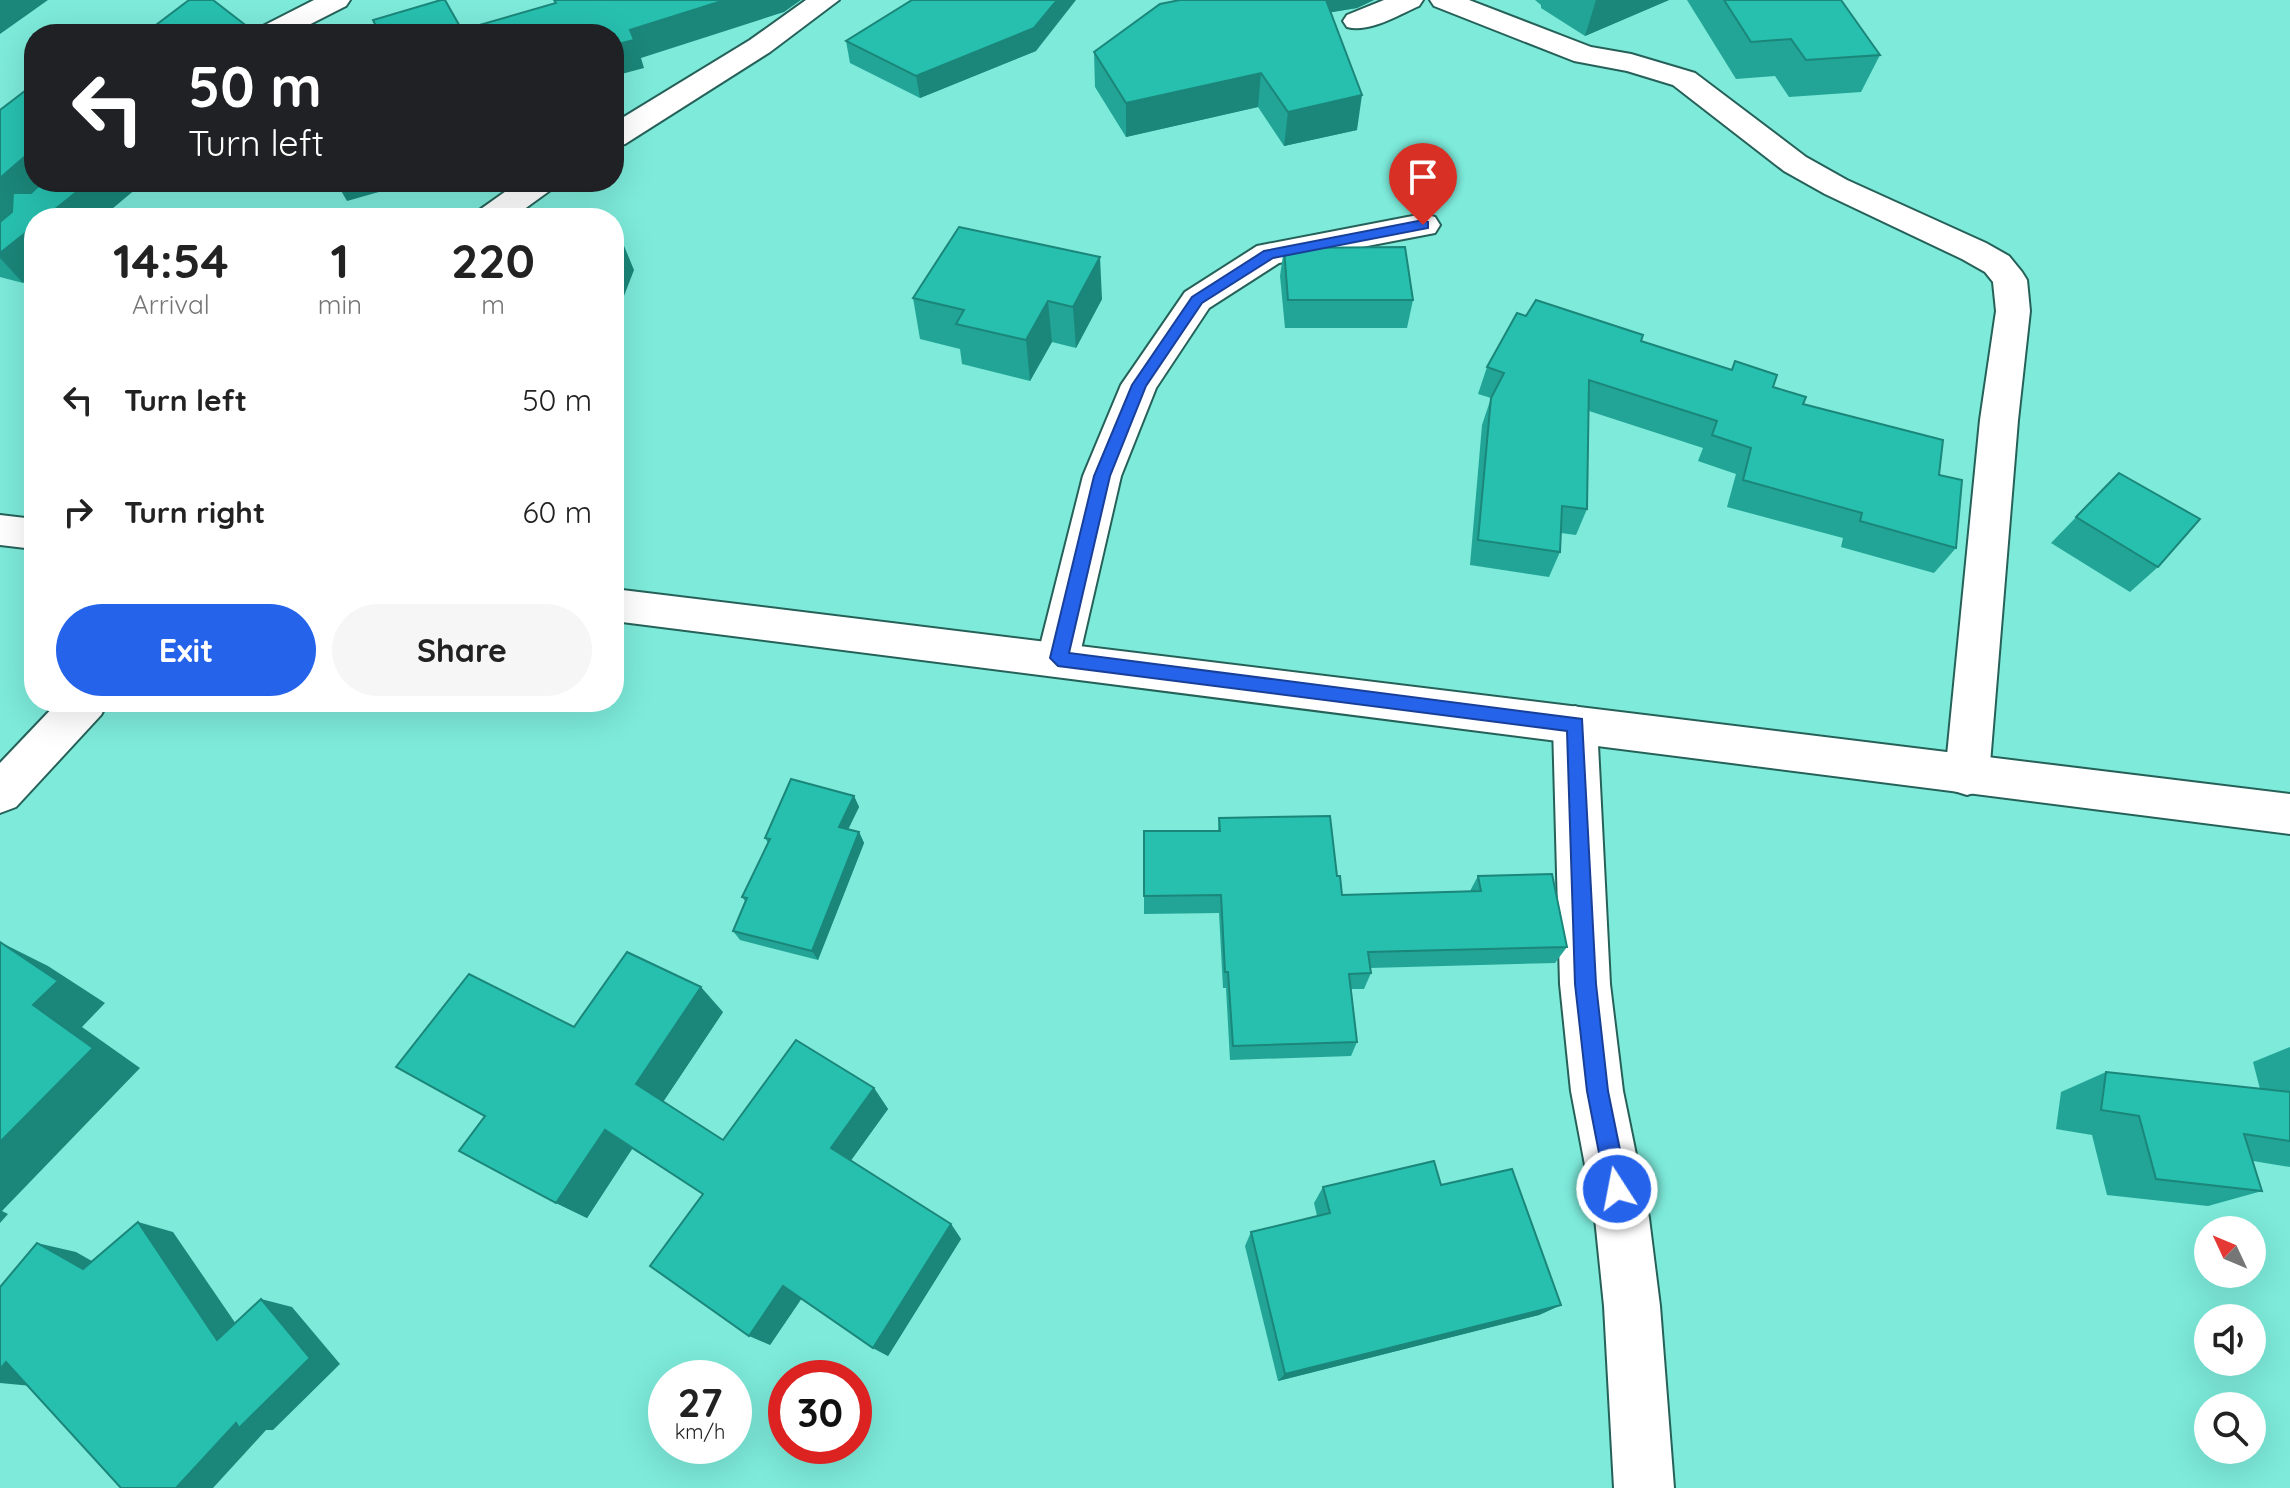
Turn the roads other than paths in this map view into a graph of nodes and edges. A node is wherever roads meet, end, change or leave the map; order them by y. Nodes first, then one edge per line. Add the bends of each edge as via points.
1 (336, 0) edge
2 (825, 0) edge
3 (1409, 0) edge
4 (1444, 0) edge
5 (1357, 21) dead end
6 (289, 24) edge
7 (624, 131) edge
8 (527, 192) edge
9 (504, 208) edge
10 (1423, 225) dead end
11 (0, 530) edge
12 (24, 533) edge
13 (624, 606) edge
14 (1058, 658) junction
15 (77, 712) edge
16 (1575, 725) junction
17 (1967, 776) junction
18 (0, 793) edge
19 (2290, 814) edge
20 (1644, 1488) edge

1 - 6 street
2 - 7 street
3 - 5 street
4 - 17 street via 1584,55 1684,79 1795,164 1974,251 1997,264 2010,280 2013,311
8 - 9 street
10 - 14 street via 1269,254 1197,300 1139,385 1102,476
11 - 12 street
13 - 14 street
14 - 16 street
15 - 18 street
16 - 17 street
16 - 20 street via 1585,984 1597,1091 1624,1233
17 - 19 street

